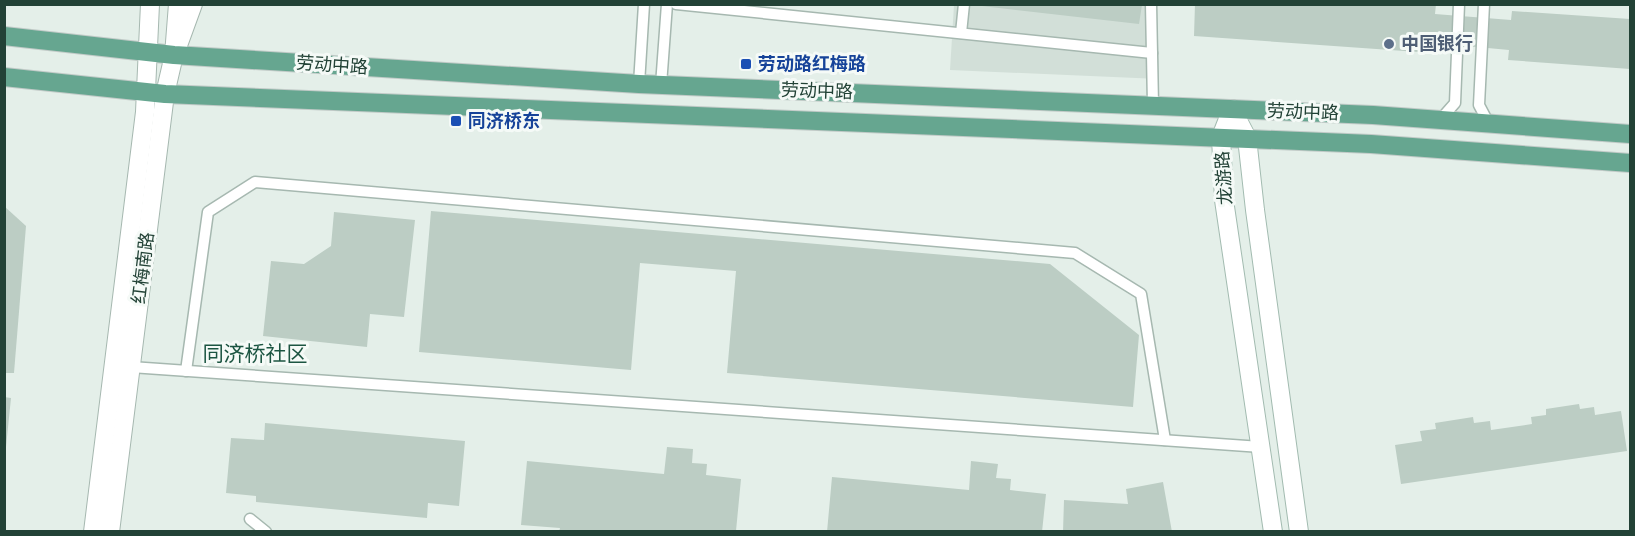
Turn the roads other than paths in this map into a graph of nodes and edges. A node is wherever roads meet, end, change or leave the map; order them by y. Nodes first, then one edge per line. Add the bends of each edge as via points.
1 (150, 4) edge
2 (178, 4) edge
3 (194, 4) edge
4 (644, 4) edge
5 (667, 4) edge
6 (676, 4) edge
7 (964, 4) edge
8 (1151, 4) edge
9 (1459, 4) edge
10 (1484, 4) edge
11 (962, 33) junction
12 (4, 36) edge
13 (148, 52) junction
14 (1152, 53) junction
15 (174, 55) junction
16 (4, 76) edge
17 (639, 84) junction
18 (661, 85) junction
19 (146, 92) junction
20 (165, 94) junction
21 (1153, 105) junction
22 (1232, 109) junction
23 (1440, 120) junction
24 (1489, 123) junction
25 (1630, 134) edge
26 (1221, 137) junction
27 (1247, 138) junction
28 (1630, 163) edge
29 (130, 367) junction
30 (186, 371) junction
31 (1165, 440) junction
32 (1261, 447) junction
33 (250, 519) dead end
34 (93, 531) edge
35 (110, 531) edge
36 (266, 531) edge
37 (1274, 531) edge
38 (1299, 531) edge

1 - 13 street, 红梅南路
2 - 15 street, 红梅南路
3 - 15 street
4 - 17 lane
5 - 18 lane
6 - 11 lane
7 - 11 lane
8 - 14 lane
9 - 23 lane via 1455,103
10 - 24 lane via 1479,105
11 - 14 lane
12 - 13 main road, 劳动中路
13 - 15 main road, 劳动中路
13 - 19 street, 红梅南路
14 - 21 lane
15 - 17 main road, 劳动中路
15 - 20 street, 红梅南路
16 - 19 main road, 劳动中路
17 - 18 main road, 劳动中路
18 - 21 main road, 劳动中路
19 - 20 main road, 劳动中路
19 - 34 street, 红梅南路
20 - 26 main road, 劳动中路
20 - 29 street, 红梅南路
21 - 22 main road, 劳动中路
22 - 23 main road, 劳动中路
22 - 26 street, 龙游路
22 - 27 street, 龙游路
23 - 24 main road, 劳动中路
24 - 25 main road, 劳动中路
26 - 27 main road, 劳动中路
26 - 32 street, 龙游路 via 1224,200
27 - 28 main road, 劳动中路
27 - 38 street, 龙游路
29 - 30 lane
29 - 35 street, 红梅南路
30 - 31 lane
30 - 31 lane via 208,212 255,182 1075,253 1141,294
31 - 32 lane
32 - 37 street, 龙游路
33 - 36 lane

